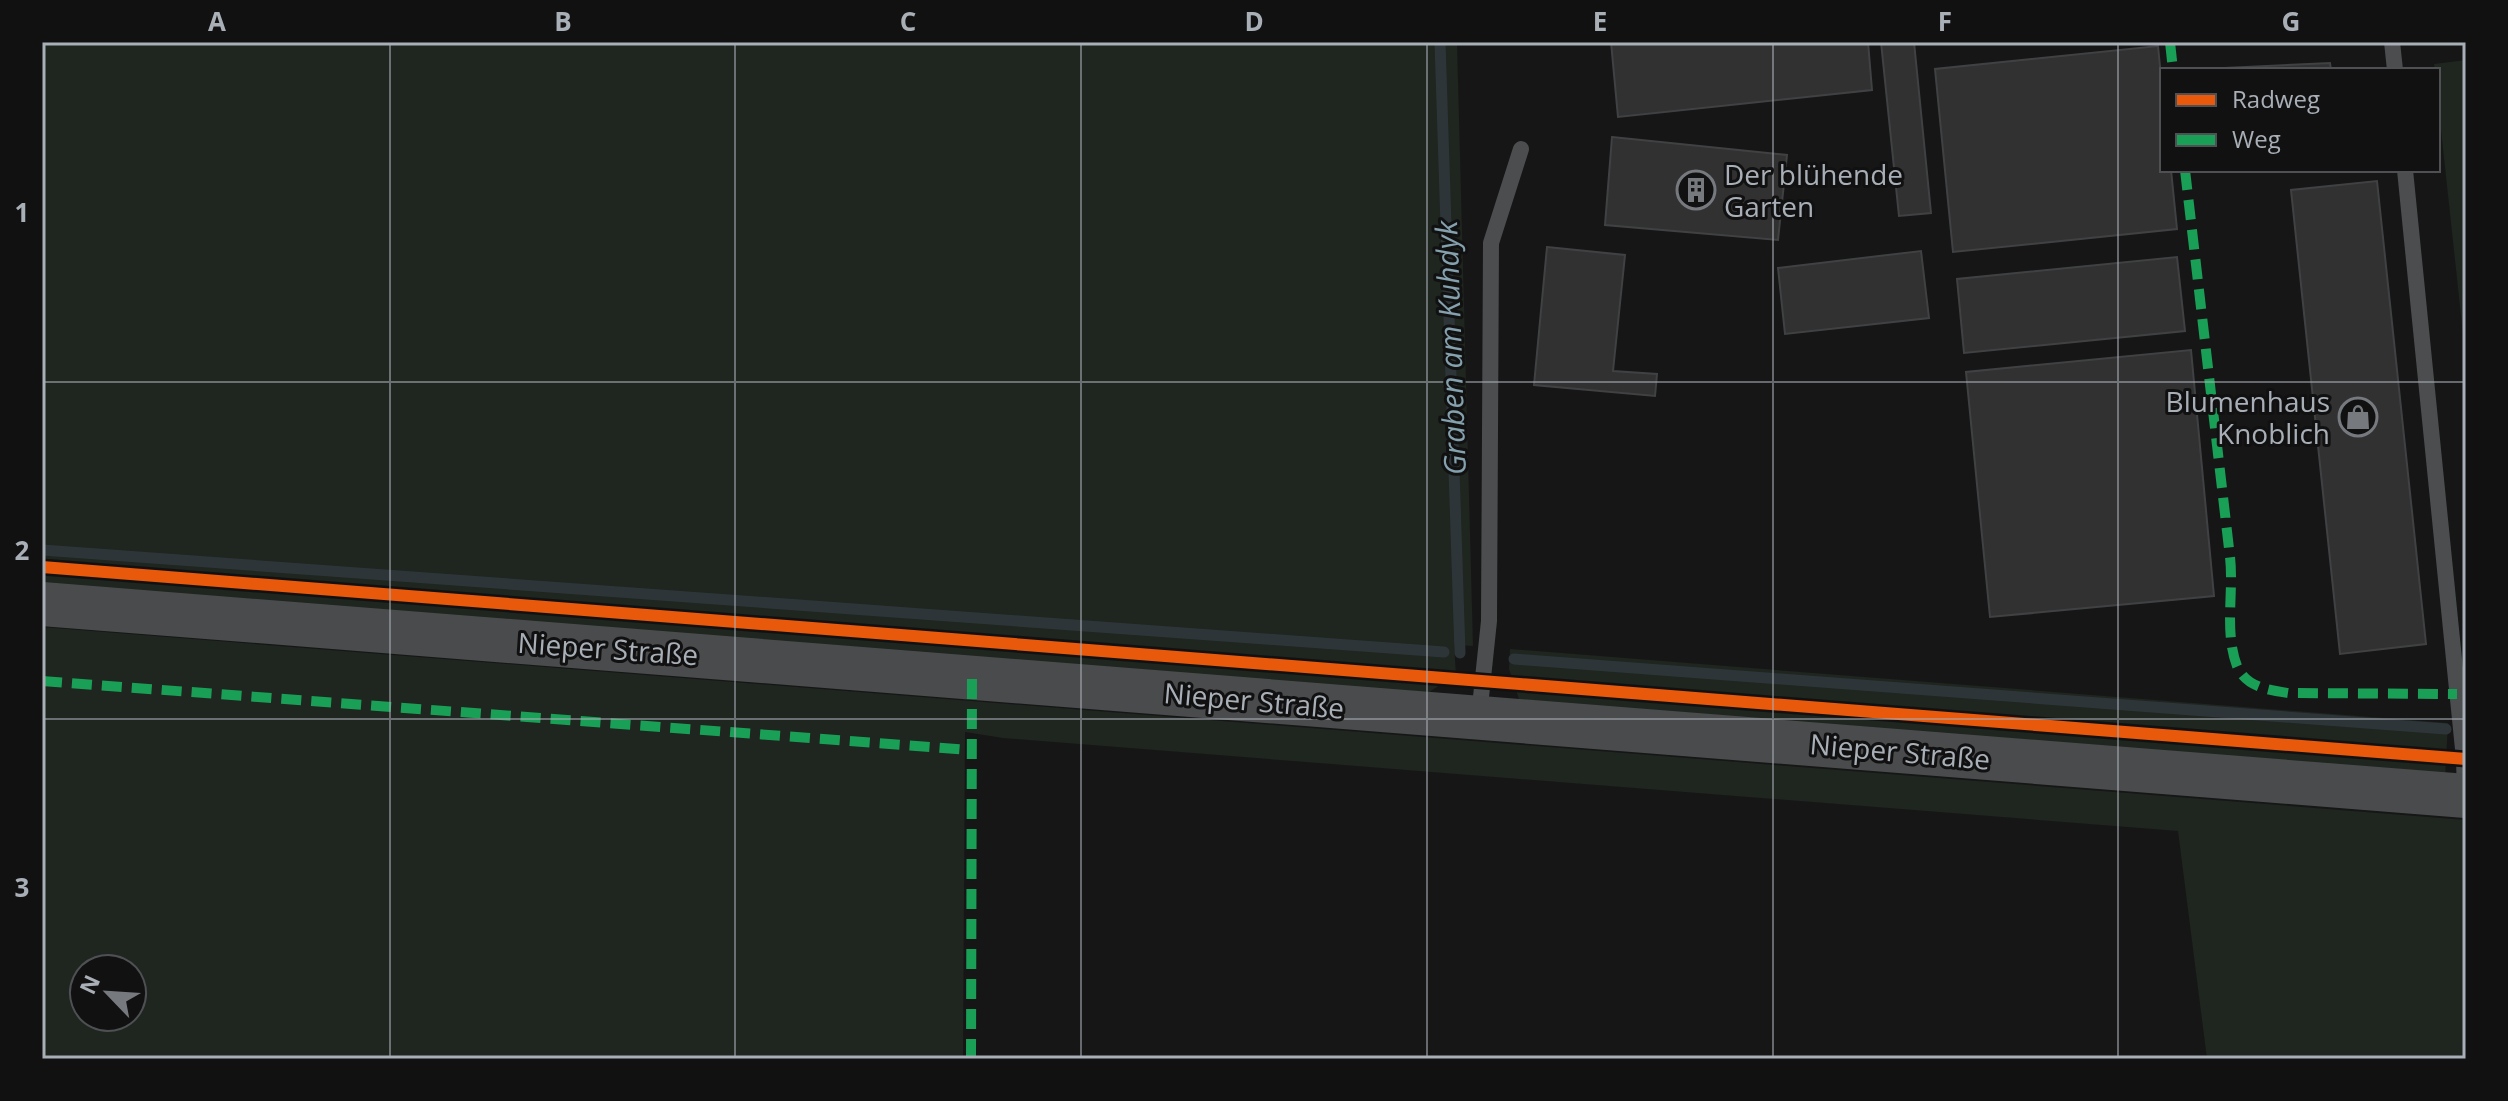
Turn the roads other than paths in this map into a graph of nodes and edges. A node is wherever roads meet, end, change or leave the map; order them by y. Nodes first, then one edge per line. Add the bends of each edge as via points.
1 (2392, 42) edge
2 (2395, 68) edge
3 (1521, 149) dead end
4 (2405, 172) edge
5 (42, 604) edge
6 (1479, 718) junction
7 (2465, 796) edge

1 - 2 lane
3 - 6 lane via 1491,243 1489,621
4 - 7 lane
5 - 6 main road, Nieper Straße
6 - 7 main road, Nieper Straße

